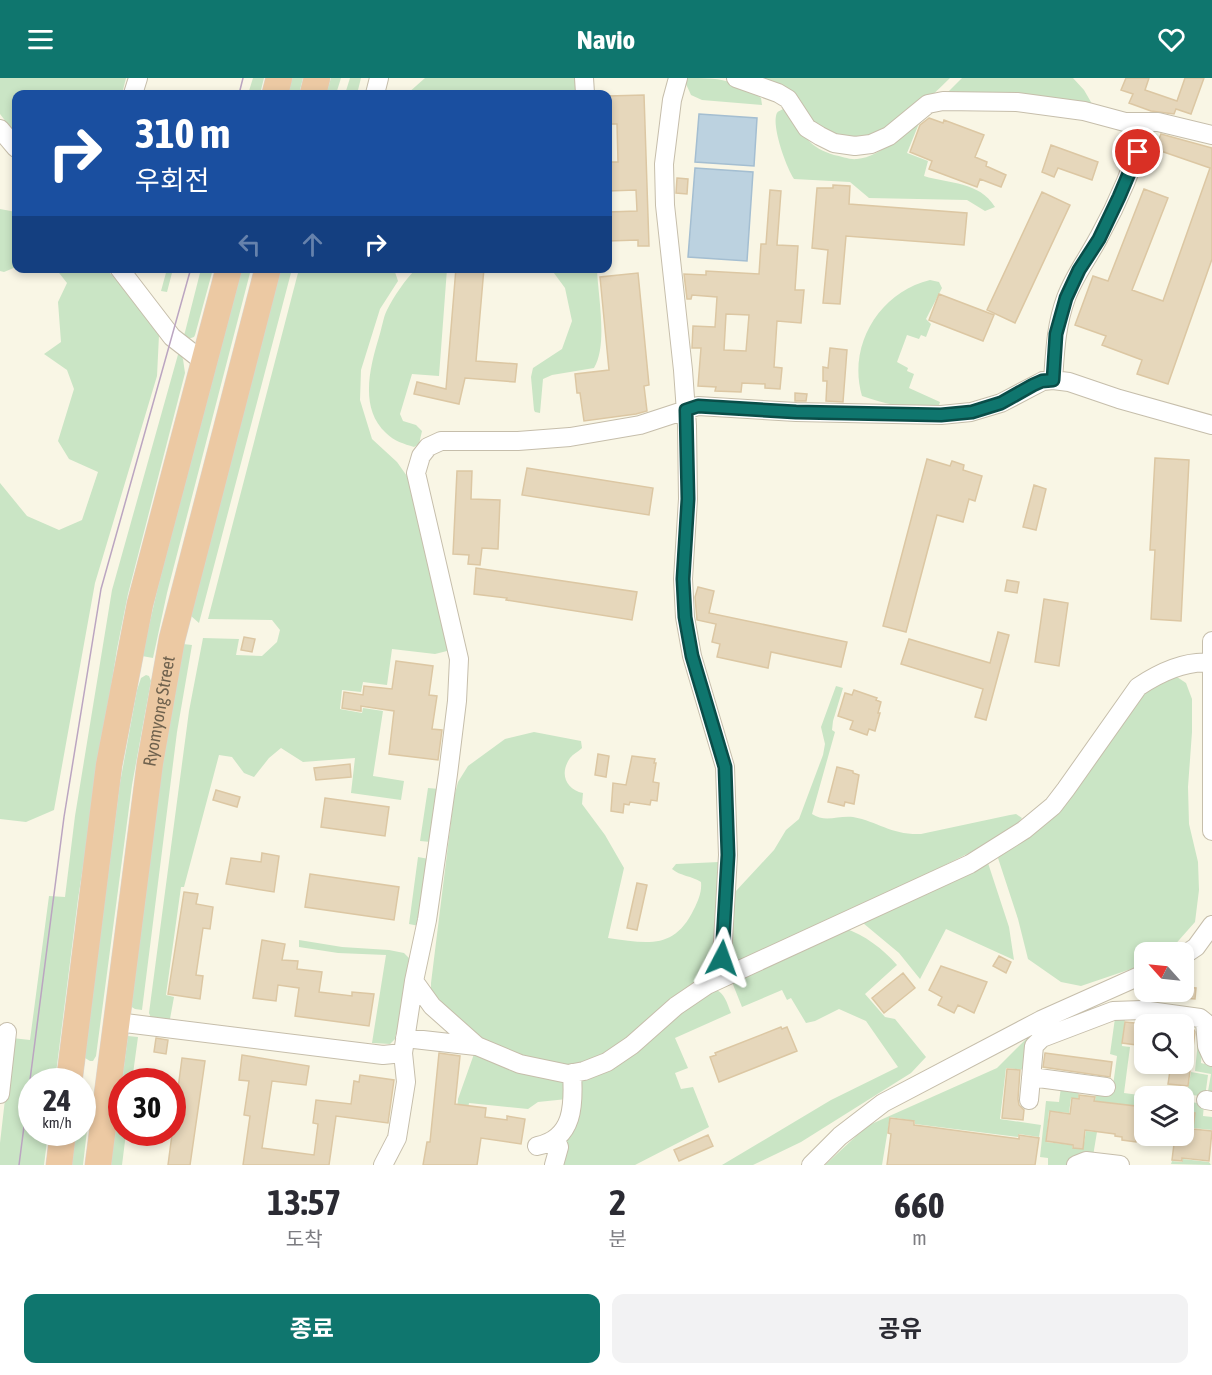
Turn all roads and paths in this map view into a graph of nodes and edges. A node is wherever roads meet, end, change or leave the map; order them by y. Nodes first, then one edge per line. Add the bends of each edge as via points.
1 (678, 78) edge
2 (736, 78) edge
3 (1147, 122) junction
4 (0, 129) edge
5 (1212, 135) edge
6 (12, 143) edge
7 (123, 273) edge
8 (228, 273) edge
9 (266, 273) edge
10 (204, 362) junction
11 (1053, 380) junction
12 (686, 410) junction
13 (1212, 425) edge
14 (1212, 641) edge
15 (1211, 662) edge
16 (1212, 831) edge
17 (1212, 925) edge
18 (1194, 948) edge
19 (724, 977) junction
20 (1134, 978) edge
21 (414, 981) junction
22 (117, 1022) junction
23 (7, 1032) dead end
24 (404, 1046) junction
25 (477, 1047) junction
26 (1212, 1057) edge
27 (71, 1068) edge
28 (572, 1073) junction
29 (1031, 1077) junction
30 (1106, 1087) dead end
31 (0, 1094) edge
32 (1029, 1100) dead end
33 (556, 1140) junction
34 (61, 1146) edge
35 (537, 1146) dead end
36 (59, 1165) edge
37 (98, 1165) edge
38 (383, 1165) edge
39 (554, 1165) edge
40 (810, 1165) edge
41 (1076, 1165) edge
42 (1120, 1165) edge

1 - 12 street via 664,164
2 - 3 street via 788,99 807,128 819,136 855,146 889,136 928,104 943,101 1017,102 1084,111 1125,122
3 - 5 street
3 - 11 street via 1119,197 1066,298 1056,334
4 - 6 street
7 - 10 street via 178,344
8 - 10 highway
9 - 22 highway, Ryomyong Street via 172,639 150,763
10 - 27 highway via 140,604 109,765
11 - 12 street via 1042,381 1001,403 972,412 941,415 698,406
11 - 13 street
12 - 19 street via 685,617 692,656 725,767 728,855
12 - 21 street via 640,425 570,437 441,441 421,456 416,473 459,659 448,774
14 - 15 street
15 - 16 street
15 - 19 street via 1169,670 1138,687 1053,806 1024,830 970,864
17 - 18 street
19 - 28 street via 676,1006 607,1062
20 - 40 street via 1041,1020 883,1103
21 - 24 street
21 - 25 street via 432,1006
22 - 24 street via 383,1054
22 - 37 highway, Ryomyong Street
23 - 31 street
24 - 25 street
24 - 38 street via 406,1082 397,1138
25 - 28 street via 520,1064
26 - 29 street via 1205,1022 1200,1018 1142,1010 1113,1011 1042,1038 1034,1046
28 - 33 street via 573,1106
29 - 30 street
29 - 32 street
33 - 35 street
33 - 39 street via 559,1147
34 - 36 highway
41 - 42 street via 1086,1161

